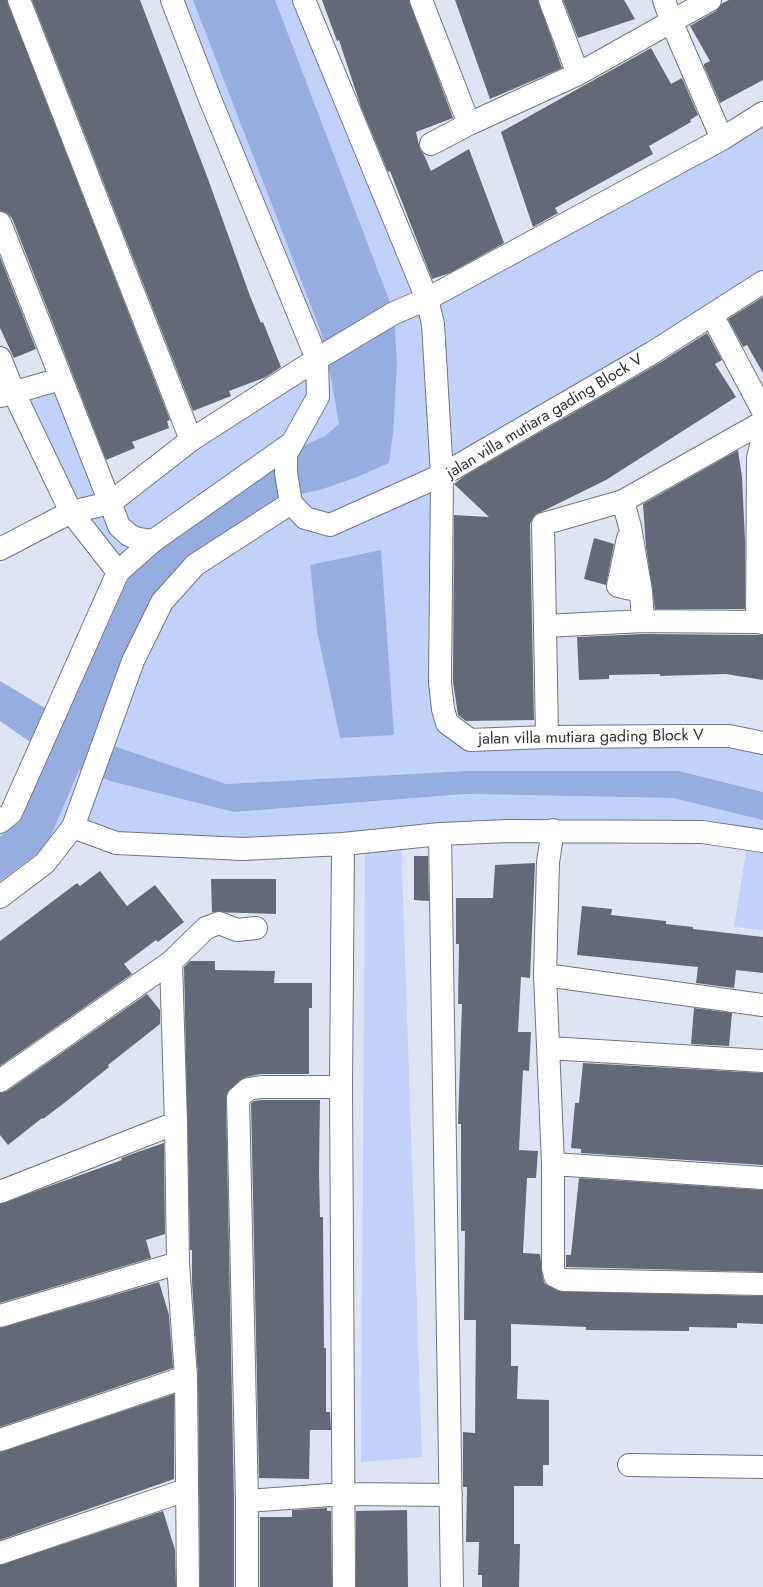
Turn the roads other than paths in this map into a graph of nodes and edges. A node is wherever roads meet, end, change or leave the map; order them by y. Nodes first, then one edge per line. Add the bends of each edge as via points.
1 (19, 0) edge
2 (172, 0) edge
3 (304, 0) edge
4 (421, 0) edge
5 (550, 0) edge
6 (664, 0) edge
7 (710, 0) edge
8 (672, 23) junction
9 (578, 74) junction
10 (763, 113) edge
11 (469, 124) junction
12 (722, 139) junction
13 (431, 144) dead end
14 (0, 223) edge
15 (763, 282) edge
16 (427, 298) junction
17 (712, 316) junction
18 (0, 358) edge
19 (317, 359) junction
20 (61, 379) junction
21 (7, 394) edge
22 (763, 411) edge
23 (763, 422) edge
24 (763, 437) edge
25 (191, 440) junction
26 (292, 443) junction
27 (442, 475) junction
28 (623, 500) junction
29 (110, 503) junction
30 (291, 503) junction
31 (71, 512) junction
32 (153, 541) junction
33 (0, 549) edge
34 (118, 572) junction
35 (643, 621) junction
36 (760, 622) edge
37 (545, 626) junction
38 (547, 737) junction
39 (763, 743) edge
40 (0, 822) edge
41 (73, 827) junction
42 (553, 830) junction
43 (440, 834) junction
44 (763, 841) edge
45 (343, 844) junction
46 (0, 897) edge
47 (256, 928) dead end
48 (171, 962) junction
49 (545, 975) junction
50 (763, 1004) edge
51 (548, 1048) junction
52 (763, 1061) edge
53 (0, 1081) edge
54 (341, 1087) junction
55 (176, 1123) junction
56 (553, 1164) junction
57 (763, 1178) edge
58 (0, 1192) edge
59 (178, 1263) junction
60 (763, 1284) edge
61 (0, 1316) edge
62 (186, 1377) junction
63 (0, 1440) edge
64 (629, 1465) dead end
65 (763, 1467) edge
66 (186, 1490) junction
67 (344, 1494) junction
68 (451, 1495) junction
69 (247, 1502) junction
70 (0, 1553) edge
71 (188, 1587) edge
72 (247, 1587) edge
73 (344, 1587) edge
74 (452, 1587) edge

1 - 25 street
2 - 19 street
3 - 16 street
4 - 11 street
5 - 9 street
6 - 8 street
7 - 8 street
8 - 9 street
8 - 12 street
9 - 11 street
10 - 12 street
11 - 13 street
12 - 16 street
14 - 20 street
15 - 17 street, jalan villa mutiara gading Block V
16 - 19 street via 394,313
16 - 27 street via 433,324
17 - 22 street
17 - 27 street, jalan villa mutiara gading Block V
18 - 21 street
19 - 25 street
19 - 26 street via 318,396
20 - 21 street
20 - 29 street
21 - 31 street
23 - 28 street
24 - 36 street via 758,458
25 - 29 street
26 - 30 street via 286,454
26 - 32 street
27 - 30 street via 330,525 304,518
27 - 38 street, jalan villa mutiara gading Block V via 440,683 447,723 470,740
28 - 35 street via 630,527 618,586 641,591
28 - 37 street via 543,524
29 - 31 street
29 - 32 street via 119,526 138,539
30 - 41 street via 194,565 162,602 134,661
31 - 33 street
31 - 34 street
32 - 34 street
34 - 40 street via 11,814
35 - 36 street
35 - 37 street
37 - 38 street
38 - 39 street, jalan villa mutiara gading Block V via 729,736
41 - 45 street via 116,843 244,849
41 - 46 street via 45,863
42 - 43 street
42 - 44 street via 702,832
42 - 49 street via 548,862
43 - 45 street
43 - 68 street
45 - 54 street
47 - 48 street via 237,930 219,923 206,928
48 - 53 street
48 - 55 street
49 - 50 street
49 - 51 street
51 - 52 street
51 - 56 street
54 - 67 street
54 - 69 street via 261,1087 248,1090 238,1098
55 - 58 street
55 - 59 street
56 - 57 street
56 - 60 street via 555,1276 563,1280
59 - 61 street
59 - 62 street
62 - 63 street
62 - 66 street
64 - 65 street
66 - 70 street
66 - 71 street
67 - 68 street
67 - 69 street
67 - 73 street
68 - 74 street
69 - 72 street

